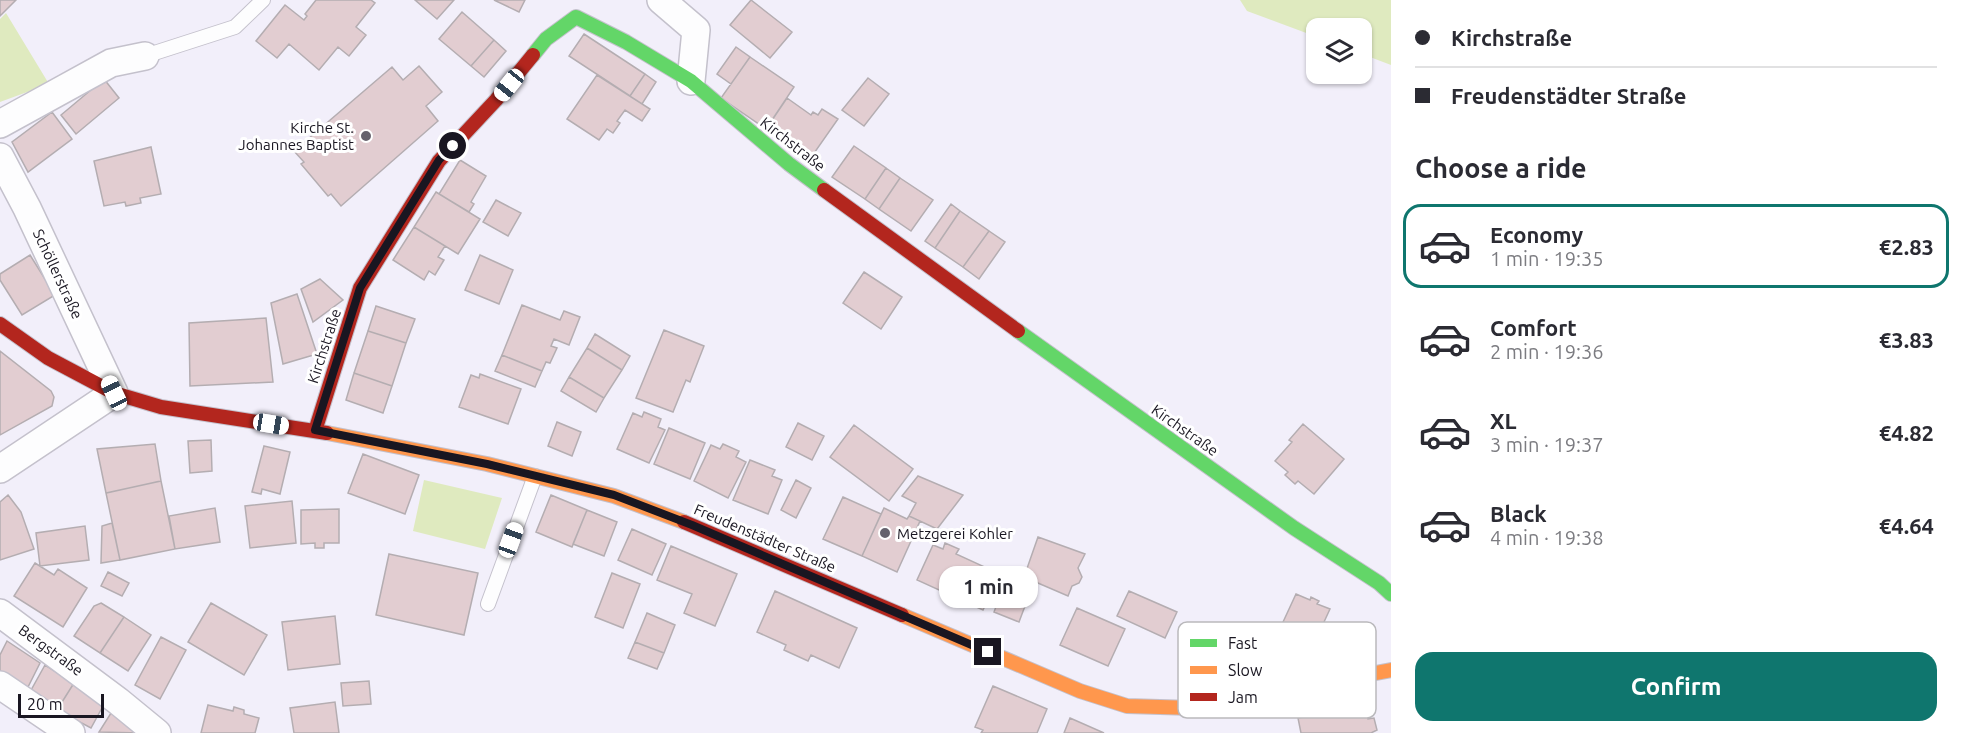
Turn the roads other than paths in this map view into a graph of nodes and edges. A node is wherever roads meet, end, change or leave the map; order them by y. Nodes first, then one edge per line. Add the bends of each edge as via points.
1 (263, 0) edge
2 (661, 0) edge
3 (146, 56) joint
4 (691, 81) junction
5 (0, 124) edge
6 (0, 157) edge
7 (0, 324) edge
8 (114, 393) junction
9 (315, 430) junction
10 (0, 469) edge
11 (535, 476) junction
12 (1391, 594) edge
13 (488, 604) dead end
14 (0, 614) edge
15 (1391, 670) edge
16 (1376, 673) edge
17 (0, 685) edge
18 (1178, 708) edge
19 (71, 733) edge
20 (157, 733) edge

1 - 3 lane via 235,27
2 - 4 street via 696,30
3 - 5 street via 111,63
4 - 9 street, Kirchstraße via 576,17 546,39 439,160 360,288
4 - 12 street, Kirchstraße via 789,164 962,291
6 - 8 street, Schöllerstraße
7 - 8 street, Freudenstädter Straße via 48,358
8 - 9 street, Freudenstädter Straße via 161,407
8 - 10 street
9 - 11 street, Freudenstädter Straße
11 - 13 lane
11 - 18 street, Freudenstädter Straße via 614,495 692,525 1080,691 1127,706
14 - 20 street, Bergstraße
15 - 16 street, Freudenstädter Straße
17 - 19 street

